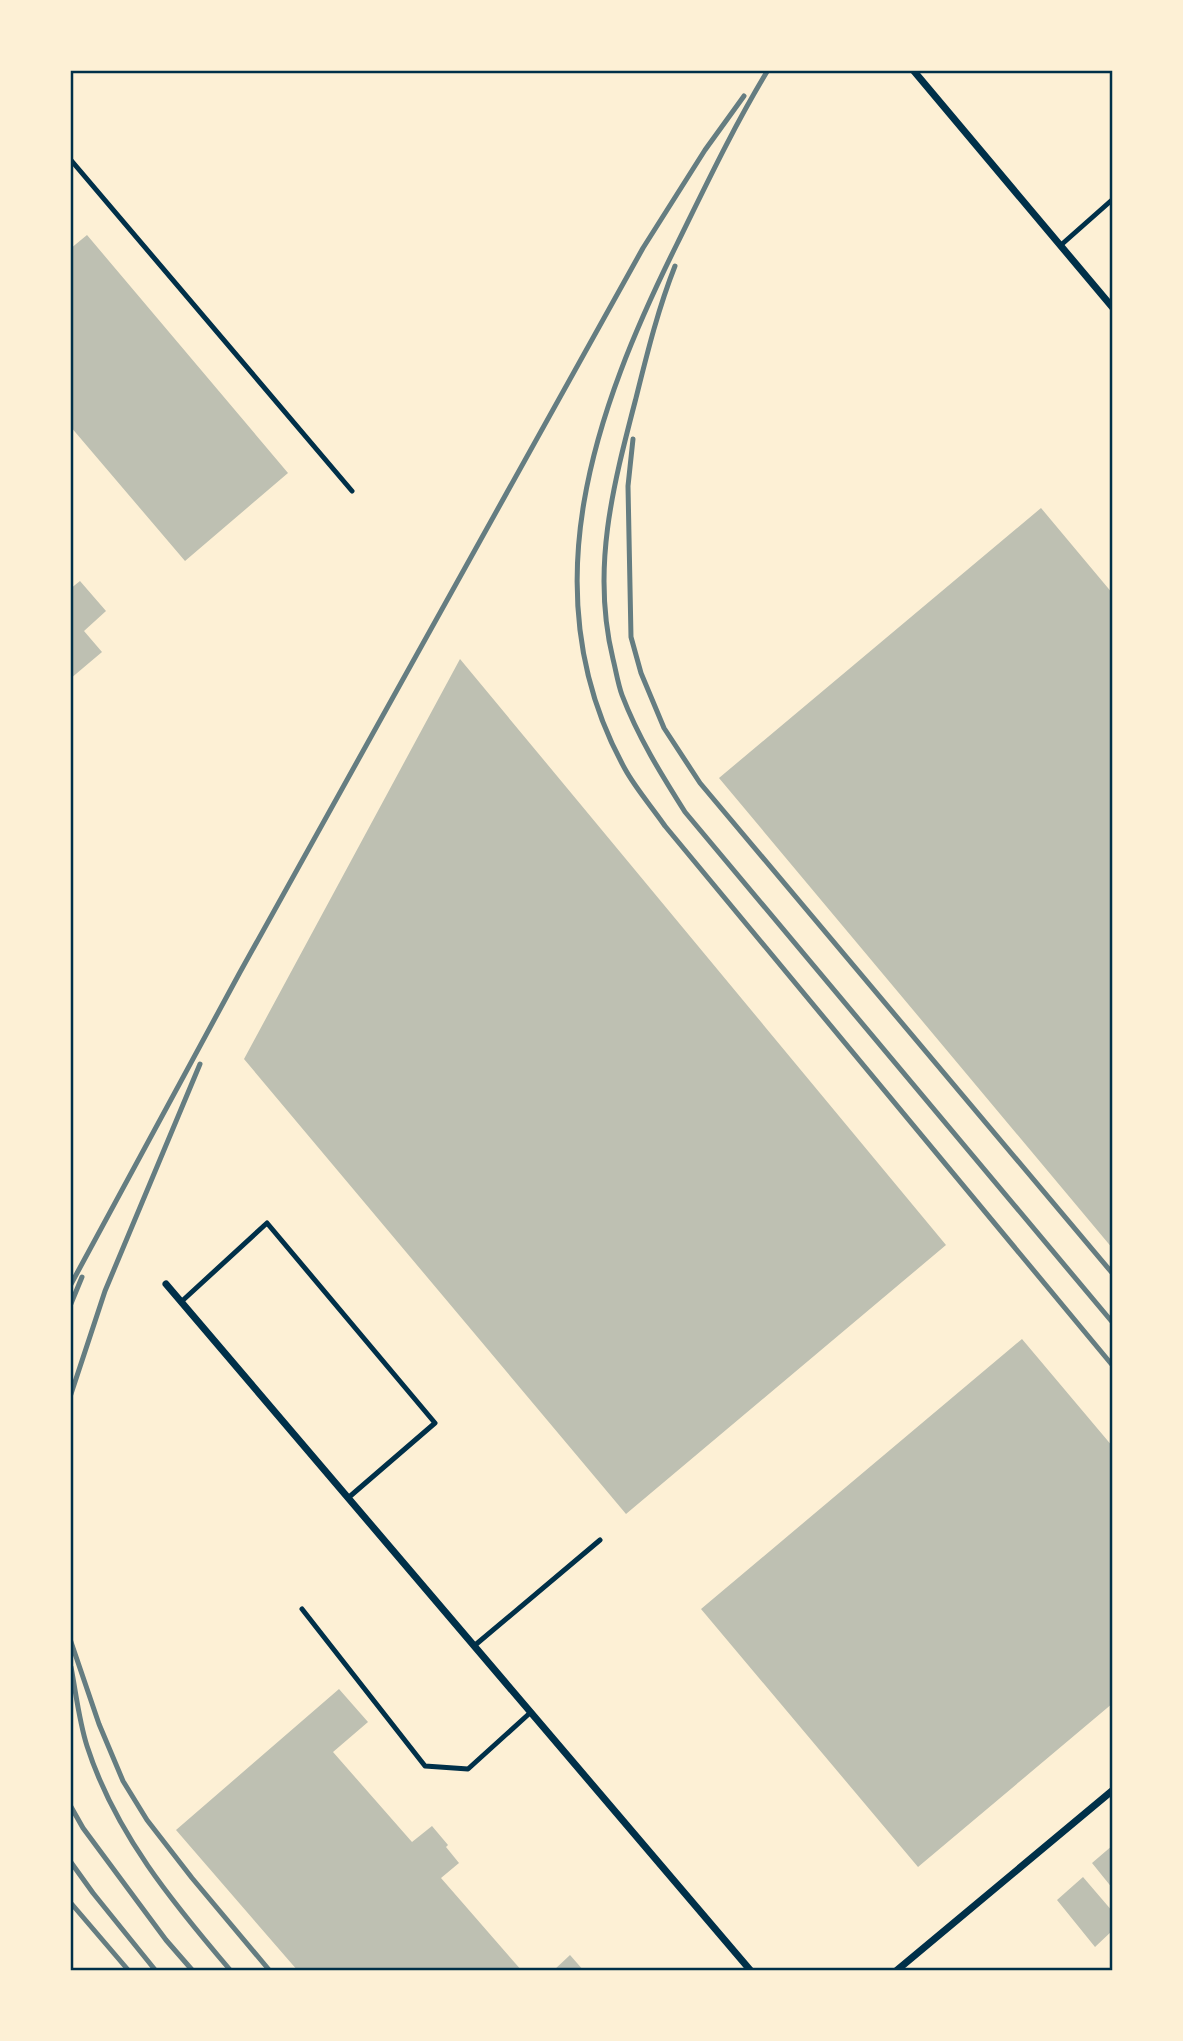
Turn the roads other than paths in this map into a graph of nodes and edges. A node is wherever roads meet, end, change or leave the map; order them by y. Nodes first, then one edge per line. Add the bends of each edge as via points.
1 (913, 70) edge
2 (70, 159) edge
3 (1113, 199) edge
4 (1060, 245) junction
5 (1113, 308) edge
6 (352, 491) dead end
7 (166, 1284) dead end
8 (181, 1302) junction
9 (348, 1498) junction
10 (600, 1540) dead end
11 (302, 1609) dead end
12 (474, 1646) junction
13 (531, 1712) junction
14 (1113, 1790) edge
15 (751, 1971) edge
16 (896, 1971) edge

1 - 4 street
2 - 6 lane
3 - 4 lane
4 - 5 street
7 - 8 street
8 - 9 street
8 - 9 lane via 267,1223 435,1423
9 - 12 street
10 - 12 lane
11 - 13 lane via 425,1766 468,1769
12 - 13 street
13 - 15 street
14 - 16 street

